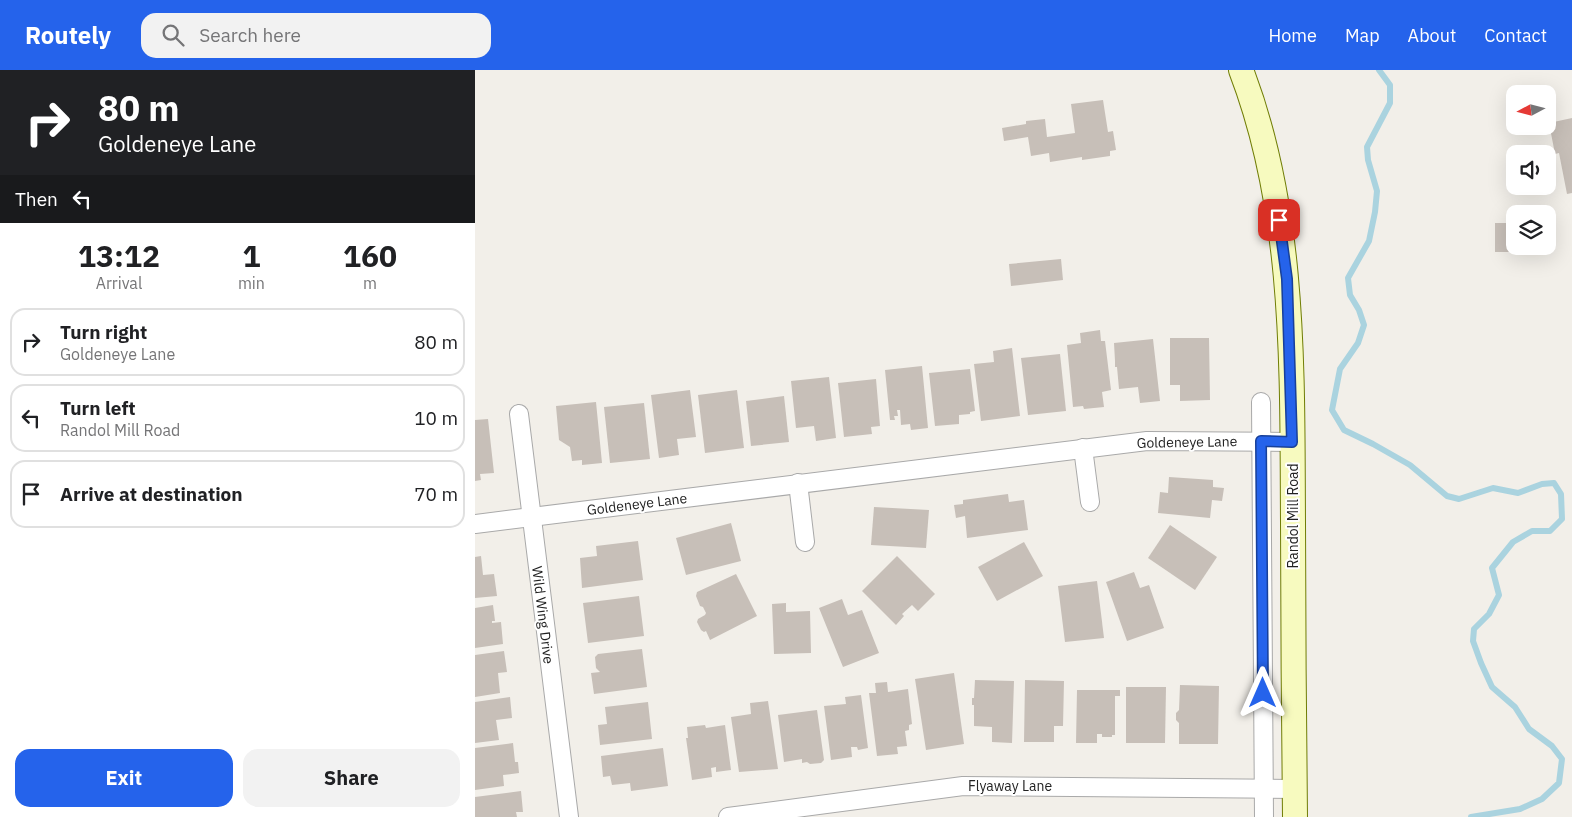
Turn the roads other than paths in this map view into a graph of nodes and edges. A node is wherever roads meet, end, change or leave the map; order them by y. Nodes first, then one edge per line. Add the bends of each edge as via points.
1 (1241, 70) edge
2 (1261, 402) dead end
3 (519, 414) dead end
4 (1261, 441) junction
5 (1292, 442) junction
6 (1083, 448) junction
7 (798, 483) junction
8 (1090, 502) dead end
9 (531, 518) junction
10 (475, 524) edge
11 (805, 542) dead end
12 (1264, 789) junction
13 (1295, 789) junction
14 (569, 817) edge
15 (728, 817) edge
16 (1264, 817) edge
17 (1295, 817) edge

1 - 5 main road, Randol Mill Road via 1261,134 1278,210 1287,279
2 - 4 street
3 - 9 street, Wild Wing Drive
4 - 5 street, Goldeneye Lane
4 - 6 street, Goldeneye Lane via 1147,440
4 - 12 street
5 - 13 main road, Randol Mill Road
6 - 7 street, Goldeneye Lane
6 - 8 street
7 - 9 street, Goldeneye Lane
7 - 11 street
9 - 10 street, Goldeneye Lane
9 - 14 street, Wild Wing Drive
12 - 13 street, Flyaway Lane
12 - 15 street, Flyaway Lane via 963,786
12 - 16 street
13 - 17 main road, Randol Mill Road

